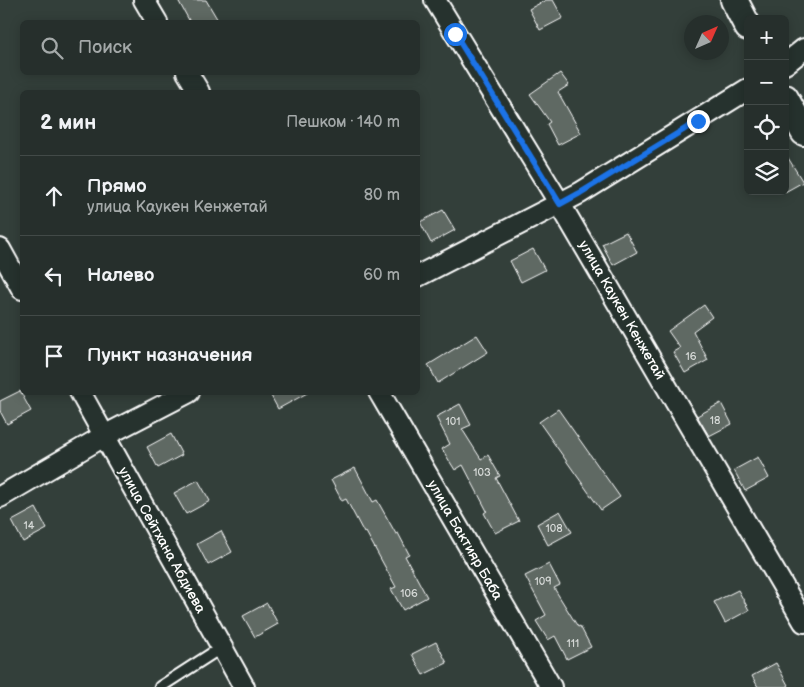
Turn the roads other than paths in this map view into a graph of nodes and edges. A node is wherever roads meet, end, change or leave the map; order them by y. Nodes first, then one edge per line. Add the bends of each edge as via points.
1 (144, 0) edge
2 (435, 0) edge
3 (734, 0) edge
4 (744, 19) edge
5 (156, 20) edge
6 (804, 49) edge
7 (789, 61) edge
8 (190, 75) edge
9 (199, 90) edge
10 (744, 92) edge
11 (789, 105) edge
12 (804, 132) edge
13 (560, 204) junction
14 (0, 248) edge
15 (420, 275) edge
16 (20, 285) edge
17 (82, 395) edge
18 (183, 395) edge
19 (381, 395) edge
20 (104, 436) junction
21 (0, 497) edge
22 (804, 622) edge
23 (222, 647) junction
24 (160, 687) edge
25 (244, 687) edge
26 (551, 687) edge

1 - 5 street
2 - 13 street, улица Каукен Кенжетай
3 - 4 street
6 - 7 street
8 - 9 street
10 - 13 street
11 - 12 street
13 - 15 street
13 - 22 street, улица Каукен Кенжетай
14 - 16 street
17 - 20 street, улица Сейтхана Абдиева
18 - 20 street
19 - 26 street, улица Бактияр Баба
20 - 21 street
20 - 23 street, улица Сейтхана Абдиева
23 - 24 lane
23 - 25 street, улица Сейтхана Абдиева

